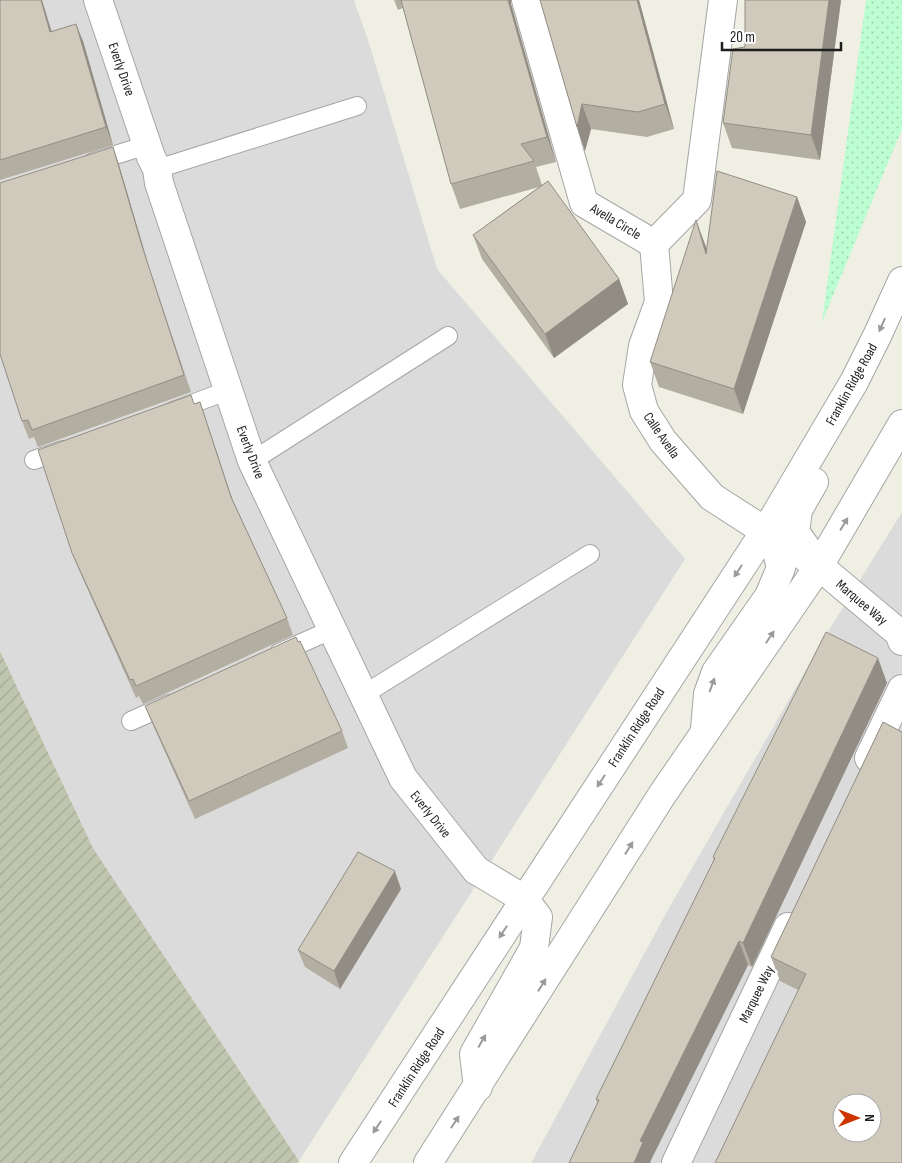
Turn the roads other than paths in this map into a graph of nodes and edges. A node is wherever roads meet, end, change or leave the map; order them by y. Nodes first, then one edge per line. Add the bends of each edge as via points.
1 (98, 0) edge
2 (526, 0) edge
3 (723, 0) edge
4 (357, 106) dead end
5 (152, 157) junction
6 (74, 168) edge
7 (654, 244) junction
8 (902, 281) edge
9 (448, 336) dead end
10 (854, 382) junction
11 (229, 390) junction
12 (154, 417) edge
13 (902, 424) edge
14 (80, 444) edge
15 (34, 460) dead end
16 (252, 461) junction
17 (765, 530) junction
18 (590, 554) dead end
19 (819, 566) junction
20 (331, 630) junction
21 (902, 641) edge
22 (267, 659) edge
23 (902, 689) edge
24 (363, 695) junction
25 (186, 696) edge
26 (131, 721) dead end
27 (704, 733) junction
28 (860, 778) edge
29 (524, 899) junction
30 (799, 904) edge
31 (478, 1087) junction
32 (354, 1163) edge
33 (428, 1163) edge
34 (676, 1163) edge

1 - 5 street, Everly Drive
2 - 7 street, Avella Circle via 584,203
3 - 7 street, Avella Circle via 697,200
4 - 5 lane
5 - 6 lane
5 - 11 street, Everly Drive
7 - 17 street, Calle Avella via 659,302 643,346 637,385 644,410 663,441 712,498
8 -> 10 street, Franklin Ridge Road
9 - 16 lane
10 - 17 street, Franklin Ridge Road
10 - 19 street via 854,411 798,510 795,532
11 - 12 lane
11 - 16 street, Everly Drive
19 -> 13 street
14 - 15 lane
16 - 20 street, Everly Drive
17 - 19 street, Calle Avella
27 -> 17 street via 708,694 716,672 769,596 781,568 776,548
17 -> 29 street, Franklin Ridge Road
18 - 24 lane
19 - 21 street, Marquee Way via 899,633
27 -> 19 street
20 - 22 lane
20 - 24 street, Everly Drive
23 - 28 street
24 - 29 street, Everly Drive via 403,778 476,870
25 - 26 lane
31 -> 27 street
31 -> 29 street via 474,1054 534,948 538,917
29 -> 32 street, Franklin Ridge Road
30 - 34 street, Marquee Way
33 -> 31 street

